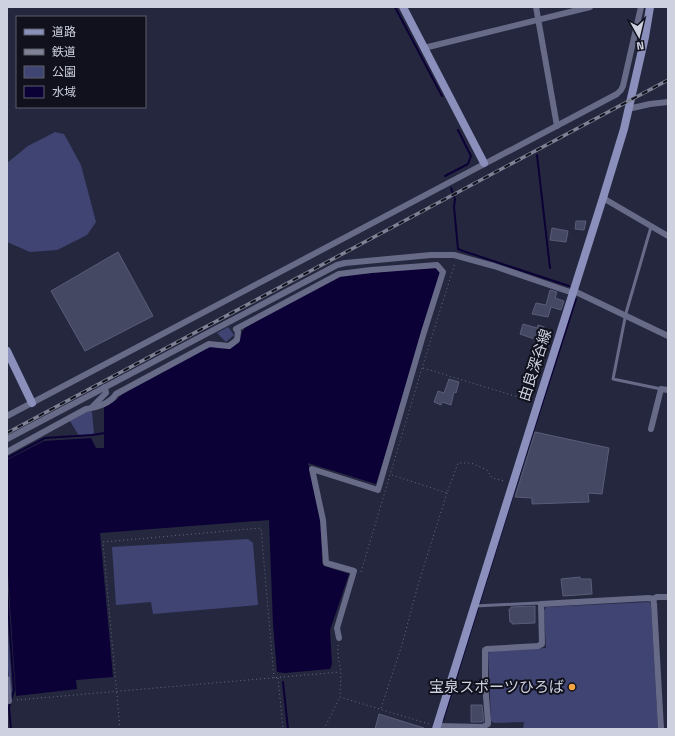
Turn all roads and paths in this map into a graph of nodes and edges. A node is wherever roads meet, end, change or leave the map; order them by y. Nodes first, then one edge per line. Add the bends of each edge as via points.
1 (403, 7) edge
2 (536, 7) edge
3 (590, 7) edge
4 (641, 7) edge
5 (650, 7) edge
6 (538, 19) junction
7 (424, 48) junction
8 (668, 102) edge
9 (628, 109) junction
10 (557, 126) junction
11 (484, 163) junction
12 (604, 198) junction
13 (651, 226) junction
14 (668, 236) edge
15 (457, 256) junction
16 (573, 292) junction
17 (626, 316) junction
18 (668, 336) edge
19 (7, 351) edge
20 (422, 368) junction
21 (105, 387) junction
22 (665, 390) edge
23 (32, 403) junction
24 (538, 403) junction
25 (91, 408) junction
26 (7, 416) edge
27 (651, 429) dead end
28 (7, 439) edge
29 (7, 452) edge
30 (391, 474) junction
31 (513, 484) junction
32 (447, 493) junction
33 (361, 572) dead end
34 (668, 597) edge
35 (653, 599) junction
36 (541, 604) junction
37 (475, 606) junction
38 (339, 638) joint
39 (341, 672) junction
40 (274, 678) junction
41 (278, 678) junction
42 (7, 679) edge
43 (118, 691) junction
44 (340, 697) junction
45 (9, 701) joint
46 (381, 710) junction
47 (660, 716) junction
48 (668, 716) edge
49 (437, 728) edge
50 (120, 729) edge
51 (283, 729) edge
52 (324, 729) edge
53 (661, 729) edge

1 - 7 main road
2 - 6 street
3 - 6 street
4 - 10 street via 621,90
5 - 9 main road, 由良深谷線
6 - 7 street
6 - 10 street
7 - 11 main road
8 - 9 street
9 - 12 main road, 由良深谷線
10 - 11 street
11 - 23 street
12 - 13 street
12 - 16 main road, 由良深谷線
13 - 14 street
13 - 17 lane
15 - 16 street
15 - 20 path
15 - 21 street via 431,255 337,265
16 - 17 street
16 - 24 main road, 由良深谷線
17 - 18 street
17 - 22 lane via 613,379
19 - 23 main road
20 - 24 path
20 - 30 path
21 - 25 street via 106,393
21 - 28 street
22 - 27 street
23 - 26 street
24 - 31 main road, 由良深谷線
25 - 29 street
25 - 38 street via 113,399 116,394 209,344 229,346 237,340 236,329 339,274 437,266 443,272 378,490 312,469 323,520 326,563 354,571 337,628
30 - 32 path
30 - 33 path
31 - 32 path via 492,478 487,470 471,463 458,463
31 - 37 main road, 由良深谷線
32 - 46 path
34 - 35 street
35 - 36 street
35 - 47 street
36 - 37 lane via 538,602
36 - 49 street via 542,644 487,649 484,652 488,724 483,727
37 - 49 main road, 由良深谷線
38 - 39 path
39 - 41 path
39 - 44 path
40 - 41 path
40 - 43 path
40 - 43 path via 261,528 104,542
41 - 51 path
42 - 45 street
43 - 45 path
43 - 50 path
44 - 46 path
44 - 52 path
46 - 49 path
47 - 48 street
47 - 53 street

